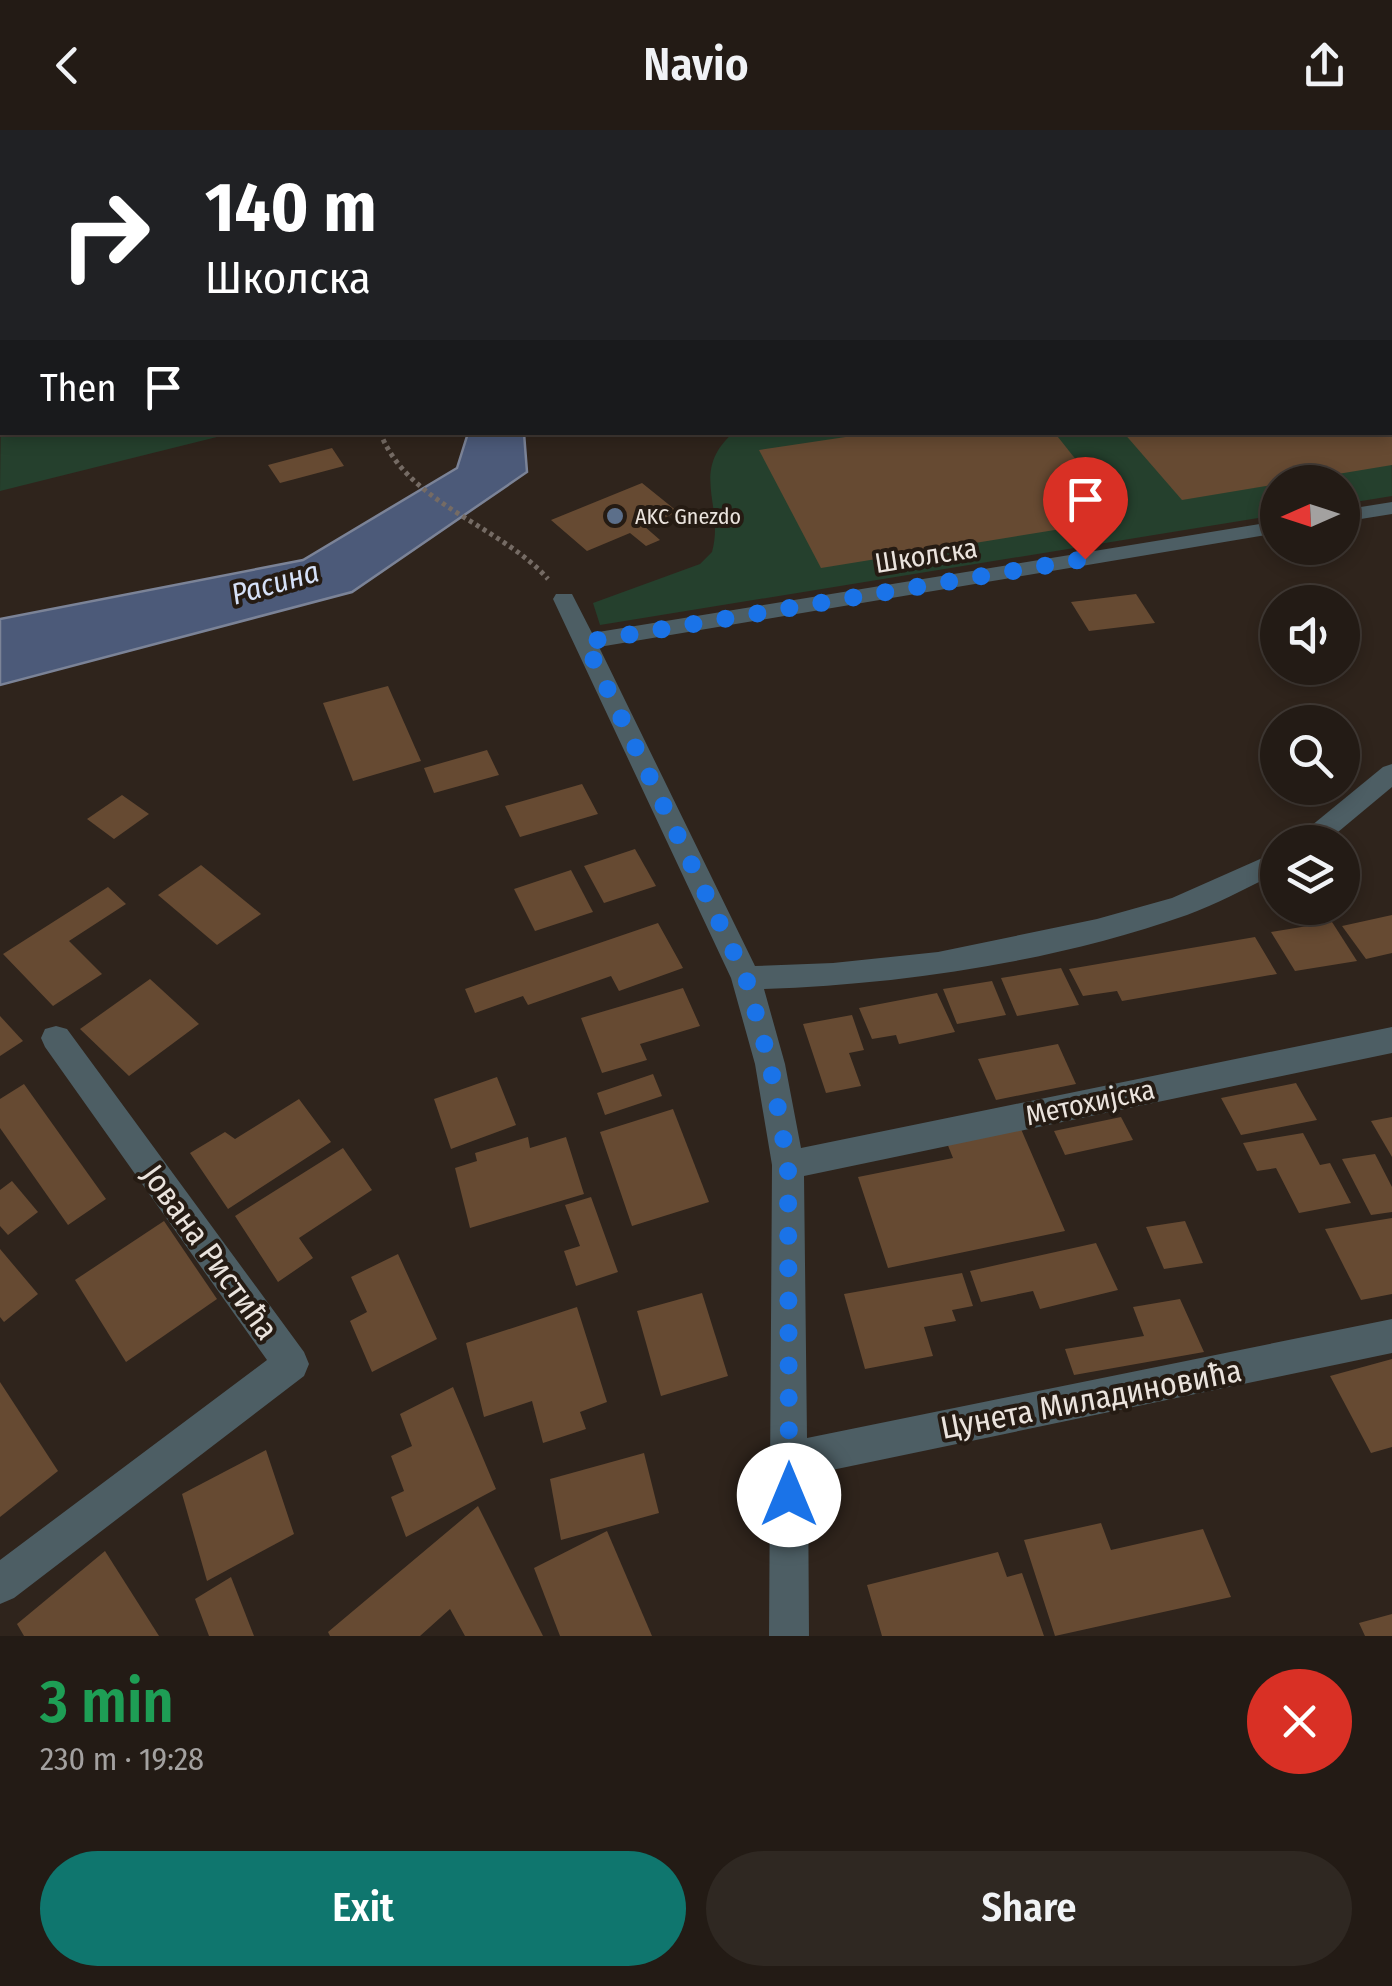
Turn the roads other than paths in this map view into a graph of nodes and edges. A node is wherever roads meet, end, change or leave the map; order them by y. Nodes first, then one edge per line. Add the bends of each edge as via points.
1 (1392, 508) edge
2 (1360, 513) edge
3 (1260, 530) edge
4 (564, 600) road end
5 (585, 642) junction
6 (1392, 773) edge
7 (1329, 825) edge
8 (1260, 869) edge
9 (746, 978) junction
10 (56, 1038) dead end
11 (1392, 1040) edge
12 (788, 1165) junction
13 (1392, 1336) edge
14 (789, 1460) junction
15 (0, 1584) edge
16 (789, 1636) edge

1 - 2 street
3 - 5 street, Школска
4 - 5 street
5 - 9 street
6 - 7 street
8 - 9 street via 1180,906 1098,930 938,963
9 - 12 street
10 - 15 street, Јована Ристића via 291,1364
11 - 12 street, Метохијска
12 - 14 street
13 - 14 street, Цунета Миладиновића
14 - 16 street

